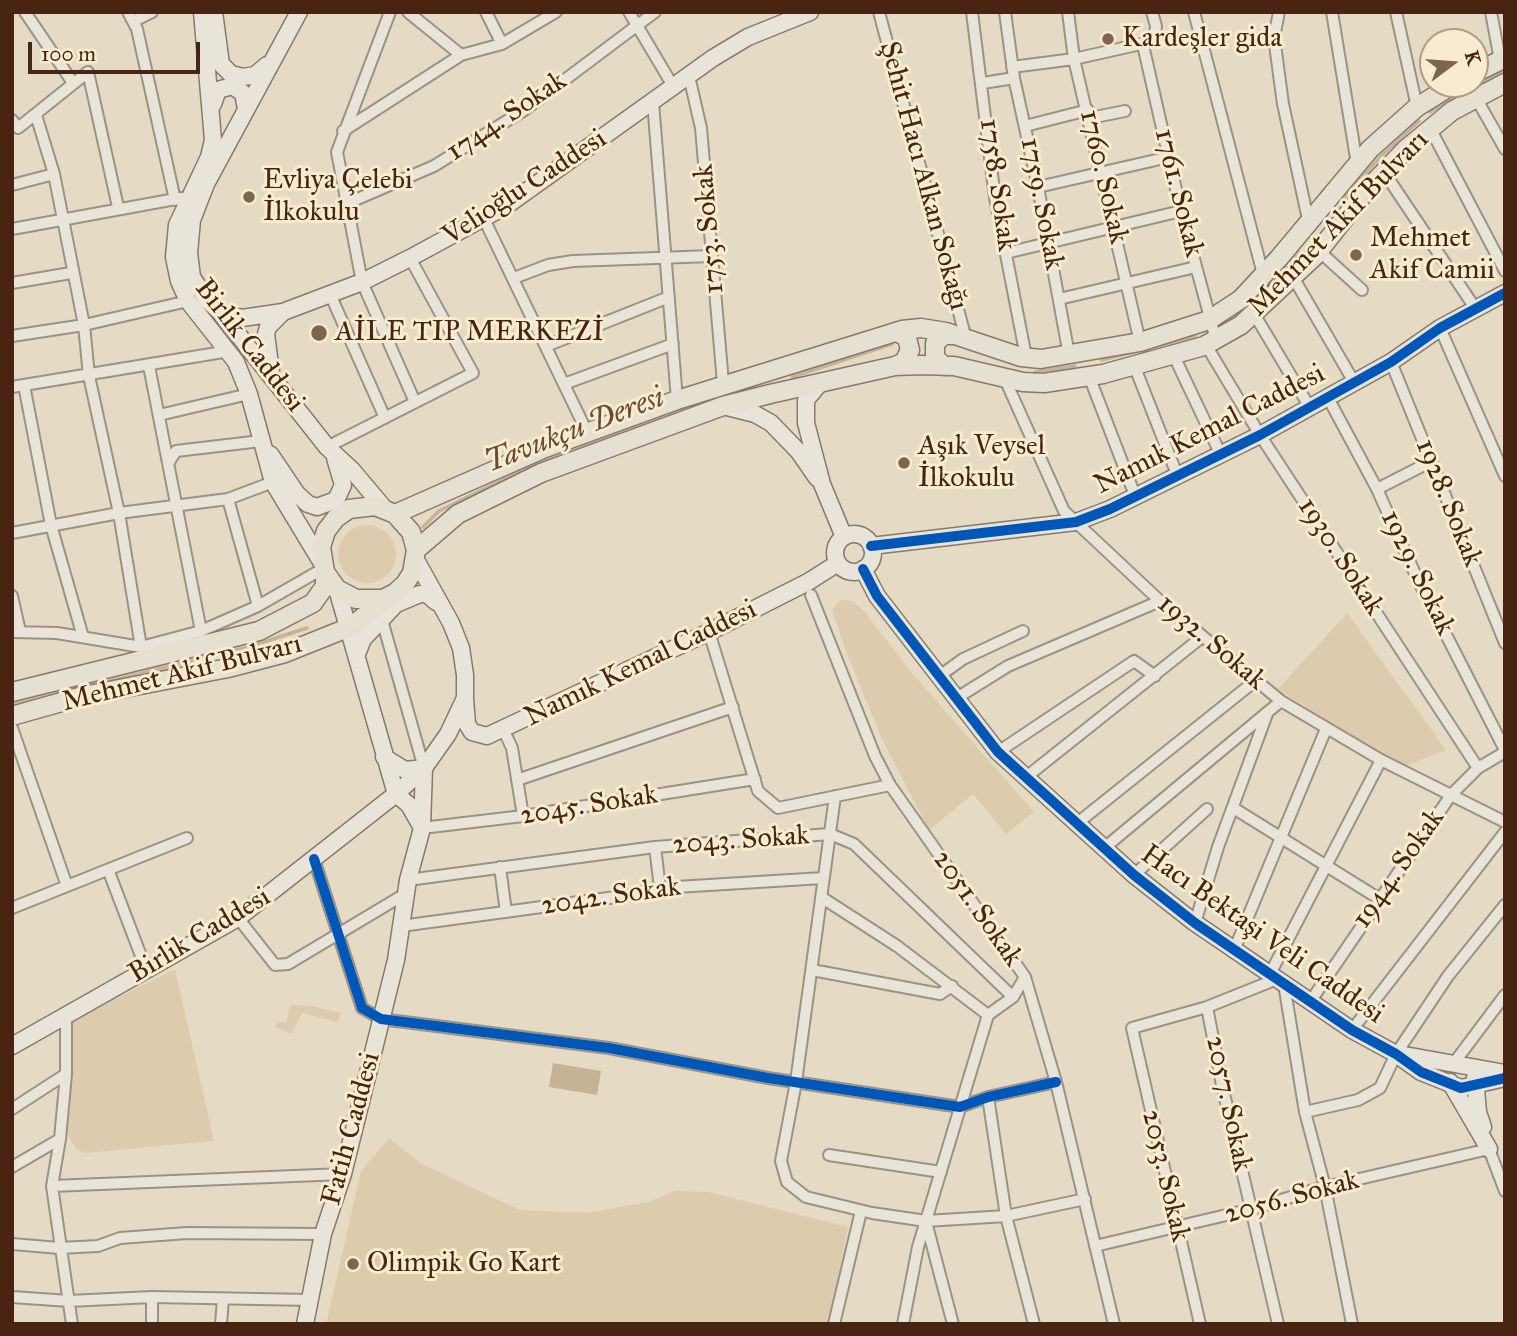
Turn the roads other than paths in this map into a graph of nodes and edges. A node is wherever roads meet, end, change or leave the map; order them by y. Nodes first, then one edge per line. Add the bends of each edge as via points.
1 (25, 12) edge
2 (152, 12) edge
3 (202, 12) edge
4 (214, 12) edge
5 (299, 12) edge
6 (390, 12) edge
7 (408, 12) edge
8 (486, 12) edge
9 (629, 12) edge
10 (655, 12) edge
11 (810, 12) edge
12 (879, 12) edge
13 (972, 12) edge
14 (1005, 12) edge
15 (1068, 12) edge
16 (1152, 12) edge
17 (1194, 12) edge
18 (1279, 12) edge
19 (1332, 12) edge
20 (1396, 12) edge
21 (1491, 12) edge
22 (553, 13) edge
23 (131, 17) edge
24 (773, 19) edge
25 (636, 24) junction
26 (502, 44) junction
27 (1143, 44) junction
28 (461, 55) junction
29 (1074, 59) junction
30 (1502, 59) edge
31 (270, 63) junction
32 (1013, 72) junction
33 (689, 76) junction
34 (74, 83) junction
35 (983, 83) junction
36 (1505, 83) edge
37 (673, 86) junction
38 (1489, 91) edge
39 (1431, 98) edge
40 (1476, 98) joint
41 (653, 102) junction
42 (1417, 107) junction
43 (246, 109) junction
44 (1125, 111) dead end
45 (212, 112) junction
46 (1089, 114) junction
47 (36, 115) junction
48 (15, 124) edge
49 (1025, 126) junction
50 (1430, 128) junction
51 (343, 131) junction
52 (1505, 149) edge
53 (1169, 157) junction
54 (1357, 164) junction
55 (1384, 172) junction
56 (1102, 173) junction
57 (54, 174) junction
58 (12, 185) edge
59 (1038, 187) junction
60 (182, 198) junction
61 (348, 203) junction
62 (118, 207) junction
63 (1181, 211) junction
64 (485, 219) junction
65 (62, 220) junction
66 (1309, 224) junction
67 (1114, 227) junction
68 (12, 229) edge
69 (1048, 241) junction
70 (1319, 251) junction
71 (1006, 253) junction
72 (712, 256) junction
73 (665, 257) junction
74 (410, 258) junction
75 (1196, 267) junction
76 (1505, 271) edge
77 (71, 273) junction
78 (1263, 274) junction
79 (1293, 277) junction
80 (514, 278) junction
81 (362, 282) junction
82 (12, 283) edge
83 (1127, 283) junction
84 (1362, 290) dead end
85 (1505, 293) edge
86 (330, 294) junction
87 (668, 297) junction
88 (1059, 299) junction
89 (188, 301) junction
90 (1475, 308) junction
91 (283, 312) junction
92 (221, 313) junction
93 (1209, 320) junction
94 (1259, 323) dead end
95 (84, 326) junction
96 (1440, 328) junction
97 (898, 332) junction
98 (12, 336) edge
99 (960, 337) junction
100 (1140, 342) junction
101 (1211, 343) junction
102 (673, 344) junction
103 (546, 346) junction
104 (229, 351) junction
105 (1173, 354) junction
106 (1069, 355) junction
107 (1026, 357) junction
108 (1391, 362) junction
109 (1134, 365) junction
110 (149, 366) junction
111 (895, 366) junction
112 (944, 366) junction
113 (271, 375) junction
114 (89, 376) junction
115 (1089, 376) junction
116 (1004, 377) junction
117 (821, 382) junction
118 (1354, 382) junction
119 (723, 383) junction
120 (564, 384) junction
121 (24, 385) junction
122 (12, 387) edge
123 (248, 394) junction
124 (1327, 396) junction
125 (677, 400) junction
126 (415, 402) junction
127 (723, 406) junction
128 (1309, 406) junction
129 (159, 415) junction
130 (385, 418) junction
131 (587, 432) junction
132 (1260, 435) junction
133 (261, 441) junction
134 (327, 447) junction
135 (1222, 455) junction
136 (169, 462) junction
137 (1430, 462) junction
138 (1505, 476) edge
139 (1178, 477) junction
140 (273, 482) junction
141 (822, 484) junction
142 (1377, 489) junction
143 (1136, 498) junction
144 (228, 499) junction
145 (175, 505) junction
146 (390, 511) junction
147 (119, 513) junction
148 (1076, 522) junction
149 (51, 525) junction
150 (12, 533) edge
151 (844, 537) junction
152 (871, 546) junction
153 (416, 555) junction
154 (838, 563) junction
155 (323, 568) junction
156 (863, 569) junction
157 (810, 588) junction
158 (337, 589) junction
159 (395, 593) junction
160 (12, 596) edge
161 (1160, 601) junction
162 (440, 606) junction
163 (258, 607) junction
164 (382, 620) junction
165 (350, 627) junction
166 (16, 631) edge
167 (201, 631) junction
168 (1023, 631) dead end
169 (709, 632) junction
170 (83, 637) junction
171 (1202, 637) junction
172 (1505, 643) edge
173 (141, 647) junction
174 (357, 654) junction
175 (1155, 676) junction
176 (938, 677) junction
177 (1255, 681) junction
178 (12, 692) edge
179 (465, 698) junction
180 (955, 699) junction
181 (1281, 701) junction
182 (733, 706) junction
183 (1268, 712) junction
184 (12, 716) edge
185 (12, 728) edge
186 (503, 729) junction
187 (1326, 729) junction
188 (1505, 751) edge
189 (998, 752) junction
190 (384, 757) junction
191 (1381, 760) junction
192 (424, 768) junction
193 (1478, 768) junction
194 (1025, 778) junction
195 (755, 779) junction
196 (517, 780) junction
197 (890, 785) junction
198 (396, 794) junction
199 (1451, 795) junction
200 (835, 796) junction
201 (1207, 809) dead end
202 (1235, 809) junction
203 (523, 816) junction
204 (1505, 822) edge
205 (1075, 825) junction
206 (422, 828) junction
207 (1505, 832) edge
208 (830, 834) junction
209 (187, 838) dead end
210 (1279, 838) junction
211 (655, 847) junction
212 (1103, 849) junction
213 (314, 859) junction
214 (500, 867) junction
215 (1325, 867) junction
216 (109, 872) junction
217 (1134, 875) junction
218 (823, 878) junction
219 (67, 887) junction
220 (407, 887) junction
221 (660, 888) junction
222 (821, 897) junction
223 (1378, 898) junction
224 (1505, 905) edge
225 (12, 908) edge
226 (506, 912) junction
227 (238, 918) junction
228 (1195, 923) junction
229 (401, 926) junction
230 (338, 934) junction
231 (1234, 948) junction
232 (146, 970) junction
233 (812, 970) junction
234 (1025, 977) junction
235 (1277, 979) junction
236 (952, 986) junction
237 (1505, 995) edge
238 (1013, 996) junction
239 (1310, 1002) junction
240 (1207, 1007) junction
241 (988, 1015) junction
242 (66, 1016) junction
243 (381, 1018) junction
244 (1352, 1030) junction
245 (12, 1046) edge
246 (1396, 1054) junction
247 (1462, 1065) junction
248 (66, 1074) junction
249 (1505, 1075) edge
250 (796, 1082) junction
251 (1056, 1082) junction
252 (1475, 1085) junction
253 (1451, 1086) junction
254 (988, 1097) junction
255 (960, 1107) junction
256 (12, 1109) edge
257 (1306, 1112) junction
258 (60, 1139) junction
259 (1489, 1149) junction
260 (830, 1154) dead end
261 (12, 1167) edge
262 (941, 1172) junction
263 (343, 1174) junction
264 (52, 1186) junction
265 (1325, 1187) junction
266 (1505, 1191) edge
267 (1085, 1199) junction
268 (1252, 1209) junction
269 (861, 1211) junction
270 (1006, 1216) junction
271 (926, 1221) junction
272 (1175, 1227) junction
273 (323, 1234) junction
274 (12, 1244) edge
275 (1095, 1246) junction
276 (60, 1248) junction
277 (12, 1297) edge
278 (152, 1297) junction
279 (223, 1299) junction
280 (311, 1300) junction
281 (69, 1301) junction
282 (72, 1324) edge
283 (152, 1324) edge
284 (221, 1324) edge
285 (305, 1324) edge
286 (834, 1324) edge
287 (904, 1324) edge
288 (954, 1324) edge
289 (1034, 1324) edge
290 (1114, 1324) edge
291 (1200, 1324) edge
292 (1278, 1324) edge
293 (1352, 1324) edge

1 - 34 street
2 - 23 street
3 - 45 street, Birlik Caddesi
4 - 31 street via 222,64 231,74 255,75
5 - 31 street, Birlik Caddesi
6 - 51 street
7 - 28 street
8 - 26 street
9 - 25 street
10 - 25 street, 1744. Sokak
11 - 24 street, Velioğlu Caddesi
12 - 99 street, Şehit Hacı Alkan Sokağı
13 - 35 street, 1758. Sokak
14 - 32 street, 1759. Sokak
15 - 29 street, 1760. Sokak
16 - 27 street via 1154,41
17 - 78 street
18 - 66 street via 1274,37 1281,90
19 - 54 street
20 - 42 street
21 - 30 street
22 - 26 street
23 - 60 street
24 - 33 street, Velioğlu Caddesi
25 - 37 street
25 - 61 street, 1744. Sokak via 515,116 434,166
26 - 28 street
27 - 29 street
27 - 53 street, 1761. Sokak
28 - 51 street
29 - 32 street
29 - 46 street, 1760. Sokak
31 - 43 street, Birlik Caddesi
32 - 35 street
32 - 49 street, 1759. Sokak
33 - 37 street, Velioğlu Caddesi
33 - 72 street, 1753. Sokak via 701,128
34 - 47 street
34 - 62 street via 88,72
35 - 71 street, 1758. Sokak via 995,198
36 - 38 main road, Mehmet Akif Bulvarı
37 - 41 street, Velioğlu Caddesi
39 - 42 main road, Mehmet Akif Bulvarı
40 - 50 main road, Mehmet Akif Bulvarı
40 - 52 street
41 - 64 street, Velioğlu Caddesi
41 - 73 street
42 - 54 main road, Mehmet Akif Bulvarı
43 - 45 street via 243,93 232,86 215,93
43 - 92 street, Birlik Caddesi via 192,220 192,277
44 - 46 street
45 - 60 street, Birlik Caddesi via 209,158
46 - 49 street
46 - 56 street, 1760. Sokak
47 - 48 street
47 - 57 street
49 - 59 street, 1759. Sokak
50 - 55 main road, Mehmet Akif Bulvarı
50 - 76 street
51 - 61 street via 337,152
53 - 56 street
53 - 63 street, 1761. Sokak
54 - 66 main road, Mehmet Akif Bulvarı
55 - 70 main road, Mehmet Akif Bulvarı
55 - 90 street
56 - 59 street
56 - 67 street, 1760. Sokak
57 - 58 street
57 - 65 street
59 - 69 street, 1759. Sokak
60 - 62 street
60 - 89 street, Birlik Caddesi via 174,257
61 - 81 street
62 - 65 street
63 - 67 street
63 - 75 street, 1761. Sokak
64 - 74 street, Velioğlu Caddesi
64 - 80 street
65 - 68 street
65 - 77 street
66 - 78 main road, Mehmet Akif Bulvarı
67 - 69 street
67 - 83 street, 1760. Sokak
69 - 71 street
69 - 88 street, 1759. Sokak
70 - 79 main road, Mehmet Akif Bulvarı
70 - 84 street
71 - 107 street, 1758. Sokak
72 - 73 street
72 - 119 street, 1753. Sokak
73 - 80 street via 573,261
73 - 87 street
74 - 81 street, Velioğlu Caddesi
74 - 126 street via 473,373
75 - 83 street
75 - 93 street, 1761. Sokak
77 - 82 street
77 - 95 street
78 - 93 main road, Mehmet Akif Bulvarı via 1241,299
79 - 101 main road, Mehmet Akif Bulvarı via 1241,325
79 - 118 street
80 - 103 street
81 - 86 street, Velioğlu Caddesi
81 - 126 street
83 - 88 street
83 - 100 street, 1760. Sokak
85 - 90 street, Namık Kemal Caddesi
86 - 91 street, Velioğlu Caddesi
86 - 130 street
87 - 102 street
87 - 103 street
88 - 106 street, 1759. Sokak
89 - 95 street
89 - 104 street, Birlik Caddesi
90 - 96 street, Namık Kemal Caddesi
91 - 92 street, Velioğlu Caddesi via 242,318
91 - 113 street via 266,334
92 - 113 street, Birlik Caddesi
93 - 100 main road, Mehmet Akif Bulvarı
93 - 101 street, 1761. Sokak
94 - 128 street
95 - 98 street
95 - 114 street
96 - 108 street, Namık Kemal Caddesi
96 - 138 street
97 - 99 main road, Mehmet Akif Bulvarı via 921,328
97 - 111 main road via 908,338 910,350 904,362
97 - 119 main road, Mehmet Akif Bulvarı
99 - 107 main road, Mehmet Akif Bulvarı
99 - 112 main road via 944,335 935,343 934,358
100 - 106 main road, Mehmet Akif Bulvarı
101 - 105 main road, Mehmet Akif Bulvarı
101 - 132 street, 1930. Sokak
102 - 120 street
102 - 125 street
103 - 120 street
104 - 110 street
104 - 123 street, Birlik Caddesi
105 - 109 main road, Mehmet Akif Bulvarı
105 - 135 street
106 - 107 main road, Mehmet Akif Bulvarı
108 - 118 street, Namık Kemal Caddesi
108 - 137 street, 1928. Sokak
109 - 115 main road, Mehmet Akif Bulvarı
109 - 139 street
110 - 114 street
110 - 129 street
111 - 112 main road, Mehmet Akif Bulvarı
111 - 117 main road, Mehmet Akif Bulvarı
112 - 116 main road, Mehmet Akif Bulvarı
113 - 134 street, Birlik Caddesi
114 - 121 street
114 - 147 street
115 - 116 main road, Mehmet Akif Bulvarı via 1032,383
115 - 143 street
116 - 148 street, 1932. Sokak via 1064,511
117 - 127 main road, Mehmet Akif Bulvarı
117 - 141 street via 809,393 805,405
118 - 124 street, Namık Kemal Caddesi
119 - 125 main road, Mehmet Akif Bulvarı
120 - 131 street
121 - 122 street
121 - 149 street
123 - 129 street
123 - 133 street, Birlik Caddesi
124 - 128 street, Namık Kemal Caddesi
124 - 142 street, 1929. Sokak
125 - 131 main road, Mehmet Akif Bulvarı
126 - 130 street
127 - 141 street via 771,423
127 - 153 main road, Mehmet Akif Bulvarı via 498,492 458,514
128 - 132 street, Namık Kemal Caddesi
129 - 136 street
130 - 134 street
131 - 146 main road, Mehmet Akif Bulvarı
132 - 135 street, Namık Kemal Caddesi
132 - 193 street, 1930. Sokak
133 - 134 street via 297,494 317,507 336,500 343,485 337,461
133 - 136 street via 176,451
133 - 140 street, Birlik Caddesi
134 - 146 street, Birlik Caddesi
135 - 139 street, Namık Kemal Caddesi
136 - 145 street
137 - 142 street
137 - 172 street, 1928. Sokak
139 - 143 street, Namık Kemal Caddesi
140 - 144 street
140 - 155 street, Birlik Caddesi
141 - 151 street
142 - 188 street, 1929. Sokak
143 - 148 street, Namık Kemal Caddesi
144 - 145 street
144 - 163 street
145 - 147 street
145 - 167 street
146 - 153 main road via 411,532
146 - 155 main road via 365,506 336,518 324,539
147 - 149 street
147 - 173 street
148 - 152 street, Namık Kemal Caddesi
148 - 161 street, 1932. Sokak
149 - 150 street
149 - 170 street
151 - 152 street via 860,535
151 - 154 street via 836,546
152 - 156 street via 871,560
153 - 159 main road via 405,584
153 - 162 street, Birlik Caddesi
154 - 156 street via 846,571
154 - 157 street, Namık Kemal Caddesi
155 - 158 main road
155 - 163 street
155 - 178 main road, Mehmet Akif Bulvarı via 325,586 313,603 259,631
156 - 176 street, Hacı Bektaşi Veli Caddesi via 877,596
157 - 169 street, Namık Kemal Caddesi
157 - 197 street, 2051. Sokak
158 - 159 main road via 369,601
158 - 165 street
159 - 165 main road, Mehmet Akif Bulvarı
160 - 166 street
161 - 171 street, 1932. Sokak
161 - 180 street via 1008,666
162 - 164 street via 421,593 396,604
162 - 179 street, Birlik Caddesi via 461,648
163 - 167 street
164 - 174 street via 363,639
164 - 192 street
165 - 174 street
165 - 184 main road, Mehmet Akif Bulvarı via 240,665 83,696
166 - 170 street
167 - 173 street
168 - 176 street via 963,659
169 - 182 street
169 - 186 street, Namık Kemal Caddesi
170 - 173 street
171 - 175 street
171 - 177 street, 1932. Sokak
174 - 190 street
175 - 189 street via 1134,661
175 - 194 street
176 - 180 street, Hacı Bektaşi Veli Caddesi
177 - 181 street, 1932. Sokak
177 - 205 street
179 - 186 street, Namık Kemal Caddesi via 472,732 487,736
179 - 192 street, Birlik Caddesi via 448,734
180 - 189 street, Hacı Bektaşi Veli Caddesi
181 - 183 street
181 - 187 street, 1932. Sokak
182 - 195 street
182 - 196 street
183 - 202 street
183 - 212 street
185 - 219 street
186 - 196 street via 512,748
187 - 191 street, 1932. Sokak
187 - 210 street
188 - 193 street, 1944. Sokak
189 - 194 street, Hacı Bektaşi Veli Caddesi
190 - 192 street via 405,770
190 - 198 street
191 - 199 street, 1932. Sokak
191 - 215 street
192 - 198 street, Birlik Caddesi
192 - 206 street, Fatih Caddesi
193 - 199 street, 1944. Sokak
194 - 205 street, Hacı Bektaşi Veli Caddesi
195 - 200 street via 758,791 778,808
195 - 203 street, 2045. Sokak
196 - 203 street
197 - 200 street
197 - 234 street, 2051. Sokak
198 - 206 street via 410,805
198 - 213 street, Birlik Caddesi
199 - 204 street, 1932. Sokak
199 - 223 street, 1944. Sokak
200 - 208 street
201 - 217 street
202 - 210 street
202 - 228 street
203 - 206 street, 2045. Sokak
205 - 212 street, Hacı Bektaşi Veli Caddesi
206 - 220 street, Fatih Caddesi
207 - 244 street
208 - 211 street, 2043. Sokak
208 - 218 street
208 - 238 street, 2043. Sokak via 853,844
209 - 216 street
210 - 215 street
210 - 231 street
211 - 214 street, 2043. Sokak
211 - 221 street
212 - 217 street, Hacı Bektaşi Veli Caddesi
213 - 227 street, Birlik Caddesi
213 - 230 street
214 - 220 street, 2043. Sokak
214 - 226 street
215 - 223 street
215 - 235 street
216 - 219 street
216 - 232 street
217 - 228 street, Hacı Bektaşi Veli Caddesi
218 - 221 street, 2042. Sokak
218 - 222 street
219 - 225 street
220 - 229 street, Fatih Caddesi
220 - 230 street
221 - 226 street, 2042. Sokak
222 - 233 street
222 - 236 street
223 - 239 street, 1944. Sokak
224 - 246 street via 1448,976
226 - 229 street, 2042. Sokak
227 - 230 street via 275,965 288,964
227 - 232 street, Birlik Caddesi
228 - 231 street, Hacı Bektaşi Veli Caddesi
229 - 243 street, Fatih Caddesi
230 - 243 street via 362,1008
231 - 235 street, Hacı Bektaşi Veli Caddesi
232 - 242 street, Birlik Caddesi
233 - 236 street via 940,994
233 - 250 street
234 - 238 street
234 - 251 street, 2051. Sokak
235 - 239 street, Hacı Bektaşi Veli Caddesi
235 - 240 street
235 - 257 street
236 - 241 street
237 - 247 street
238 - 241 street
239 - 244 street, Hacı Bektaşi Veli Caddesi
240 - 268 street, 2057. Sokak
240 - 272 street, 2053. Sokak via 1132,1028
241 - 255 street
242 - 245 street, Birlik Caddesi
242 - 248 street
243 - 250 street via 609,1048
243 - 263 street, Fatih Caddesi
244 - 246 street, Hacı Bektaşi Veli Caddesi
246 - 247 street, Hacı Bektaşi Veli Caddesi
246 - 253 street, Hacı Bektaşi Veli Caddesi
246 - 257 street via 1380,1088 1357,1100
247 - 249 street, Hacı Bektaşi Veli Caddesi
247 - 252 street
247 - 253 street via 1449,1076
248 - 256 street
248 - 258 street
249 - 252 street, Hacı Bektaşi Veli Caddesi
250 - 255 street
250 - 269 street via 781,1161 787,1182 806,1197
251 - 254 street
251 - 267 street, 2051. Sokak
252 - 253 street, Hacı Bektaşi Veli Caddesi
252 - 259 street
253 - 259 street
254 - 255 street
254 - 270 street
255 - 262 street
257 - 265 street
258 - 261 street
258 - 264 street
259 - 265 street, 2056. Sokak
259 - 266 street
260 - 262 street
262 - 271 street
263 - 264 street
263 - 273 street, Fatih Caddesi
264 - 276 street
265 - 268 street, 2056. Sokak
265 - 293 street
267 - 270 street
267 - 275 street, 2051. Sokak
268 - 272 street, 2056. Sokak
268 - 292 street, 2057. Sokak
269 - 271 street
269 - 286 street
270 - 271 street
270 - 289 street
271 - 287 street
271 - 288 street
272 - 275 street, 2056. Sokak
272 - 291 street, 2053. Sokak
273 - 276 street via 187,1233
273 - 280 street, Fatih Caddesi
274 - 276 street
275 - 290 street, 2051. Sokak
276 - 281 street
277 - 281 street
278 - 279 street
278 - 281 street
278 - 283 street
279 - 280 street
279 - 284 street
280 - 285 street, Fatih Caddesi
281 - 282 street

